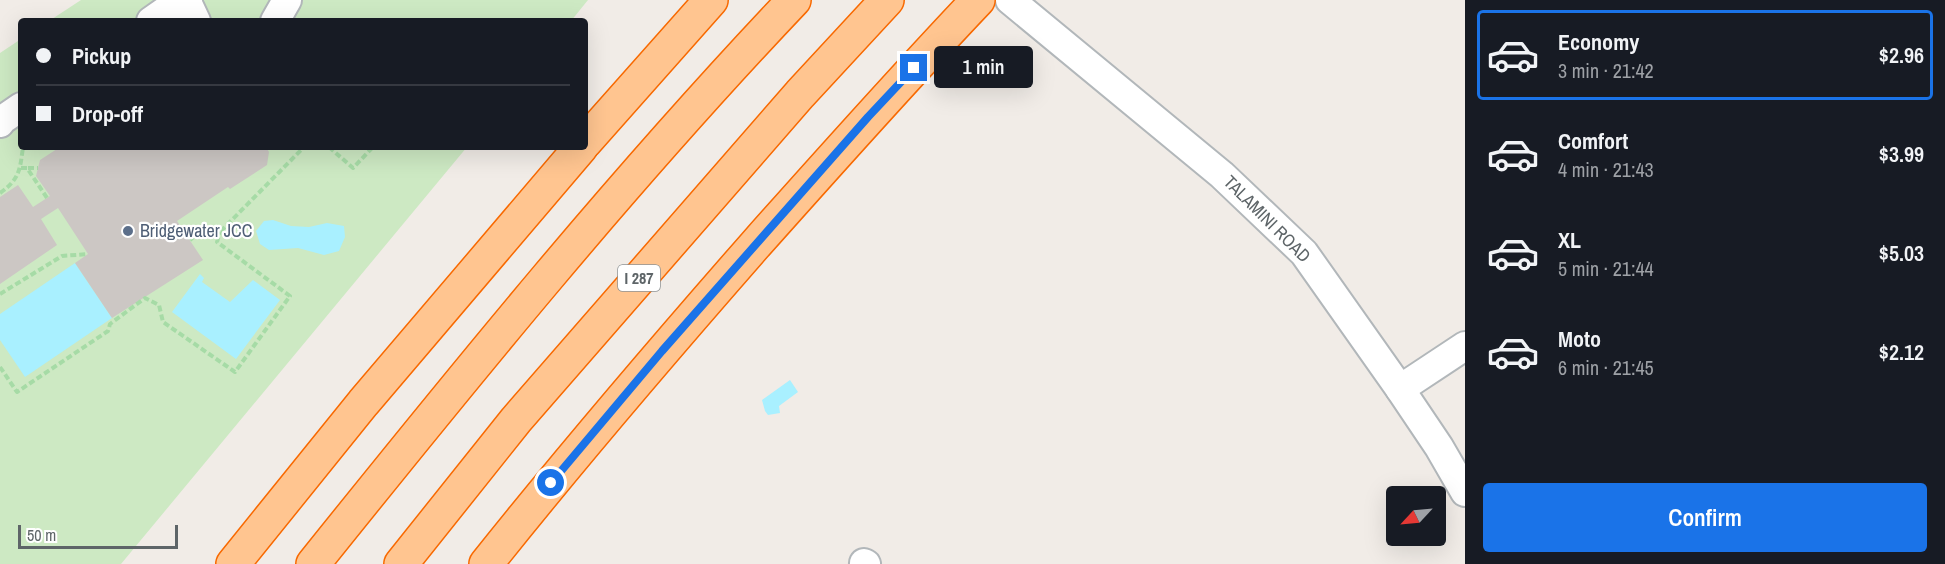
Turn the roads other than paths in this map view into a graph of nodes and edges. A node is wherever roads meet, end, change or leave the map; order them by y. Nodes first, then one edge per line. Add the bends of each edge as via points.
1 (181, 0) edge
2 (188, 0) edge
3 (287, 0) edge
4 (711, 0) edge
5 (794, 0) edge
6 (886, 0) edge
7 (978, 0) edge
8 (1010, 0) edge
9 (155, 18) edge
10 (195, 18) edge
11 (277, 18) edge
12 (18, 109) edge
13 (0, 123) edge
14 (588, 139) edge
15 (578, 150) edge
16 (1465, 346) edge
17 (1400, 389) junction
18 (1465, 492) edge
19 (233, 564) edge
20 (313, 564) edge
21 (401, 564) edge
22 (486, 564) edge

1 - 9 street
2 - 10 street
3 - 11 street
4 - 14 highway
5 - 20 highway via 589,228
6 - 21 highway, I 287 via 524,411
7 - 22 highway via 868,117 662,351
8 - 17 street, TALAMINI ROAD via 1222,175 1304,253
12 - 13 street
15 - 19 highway via 363,403
16 - 17 street
17 - 18 street, TALAMINI ROAD

